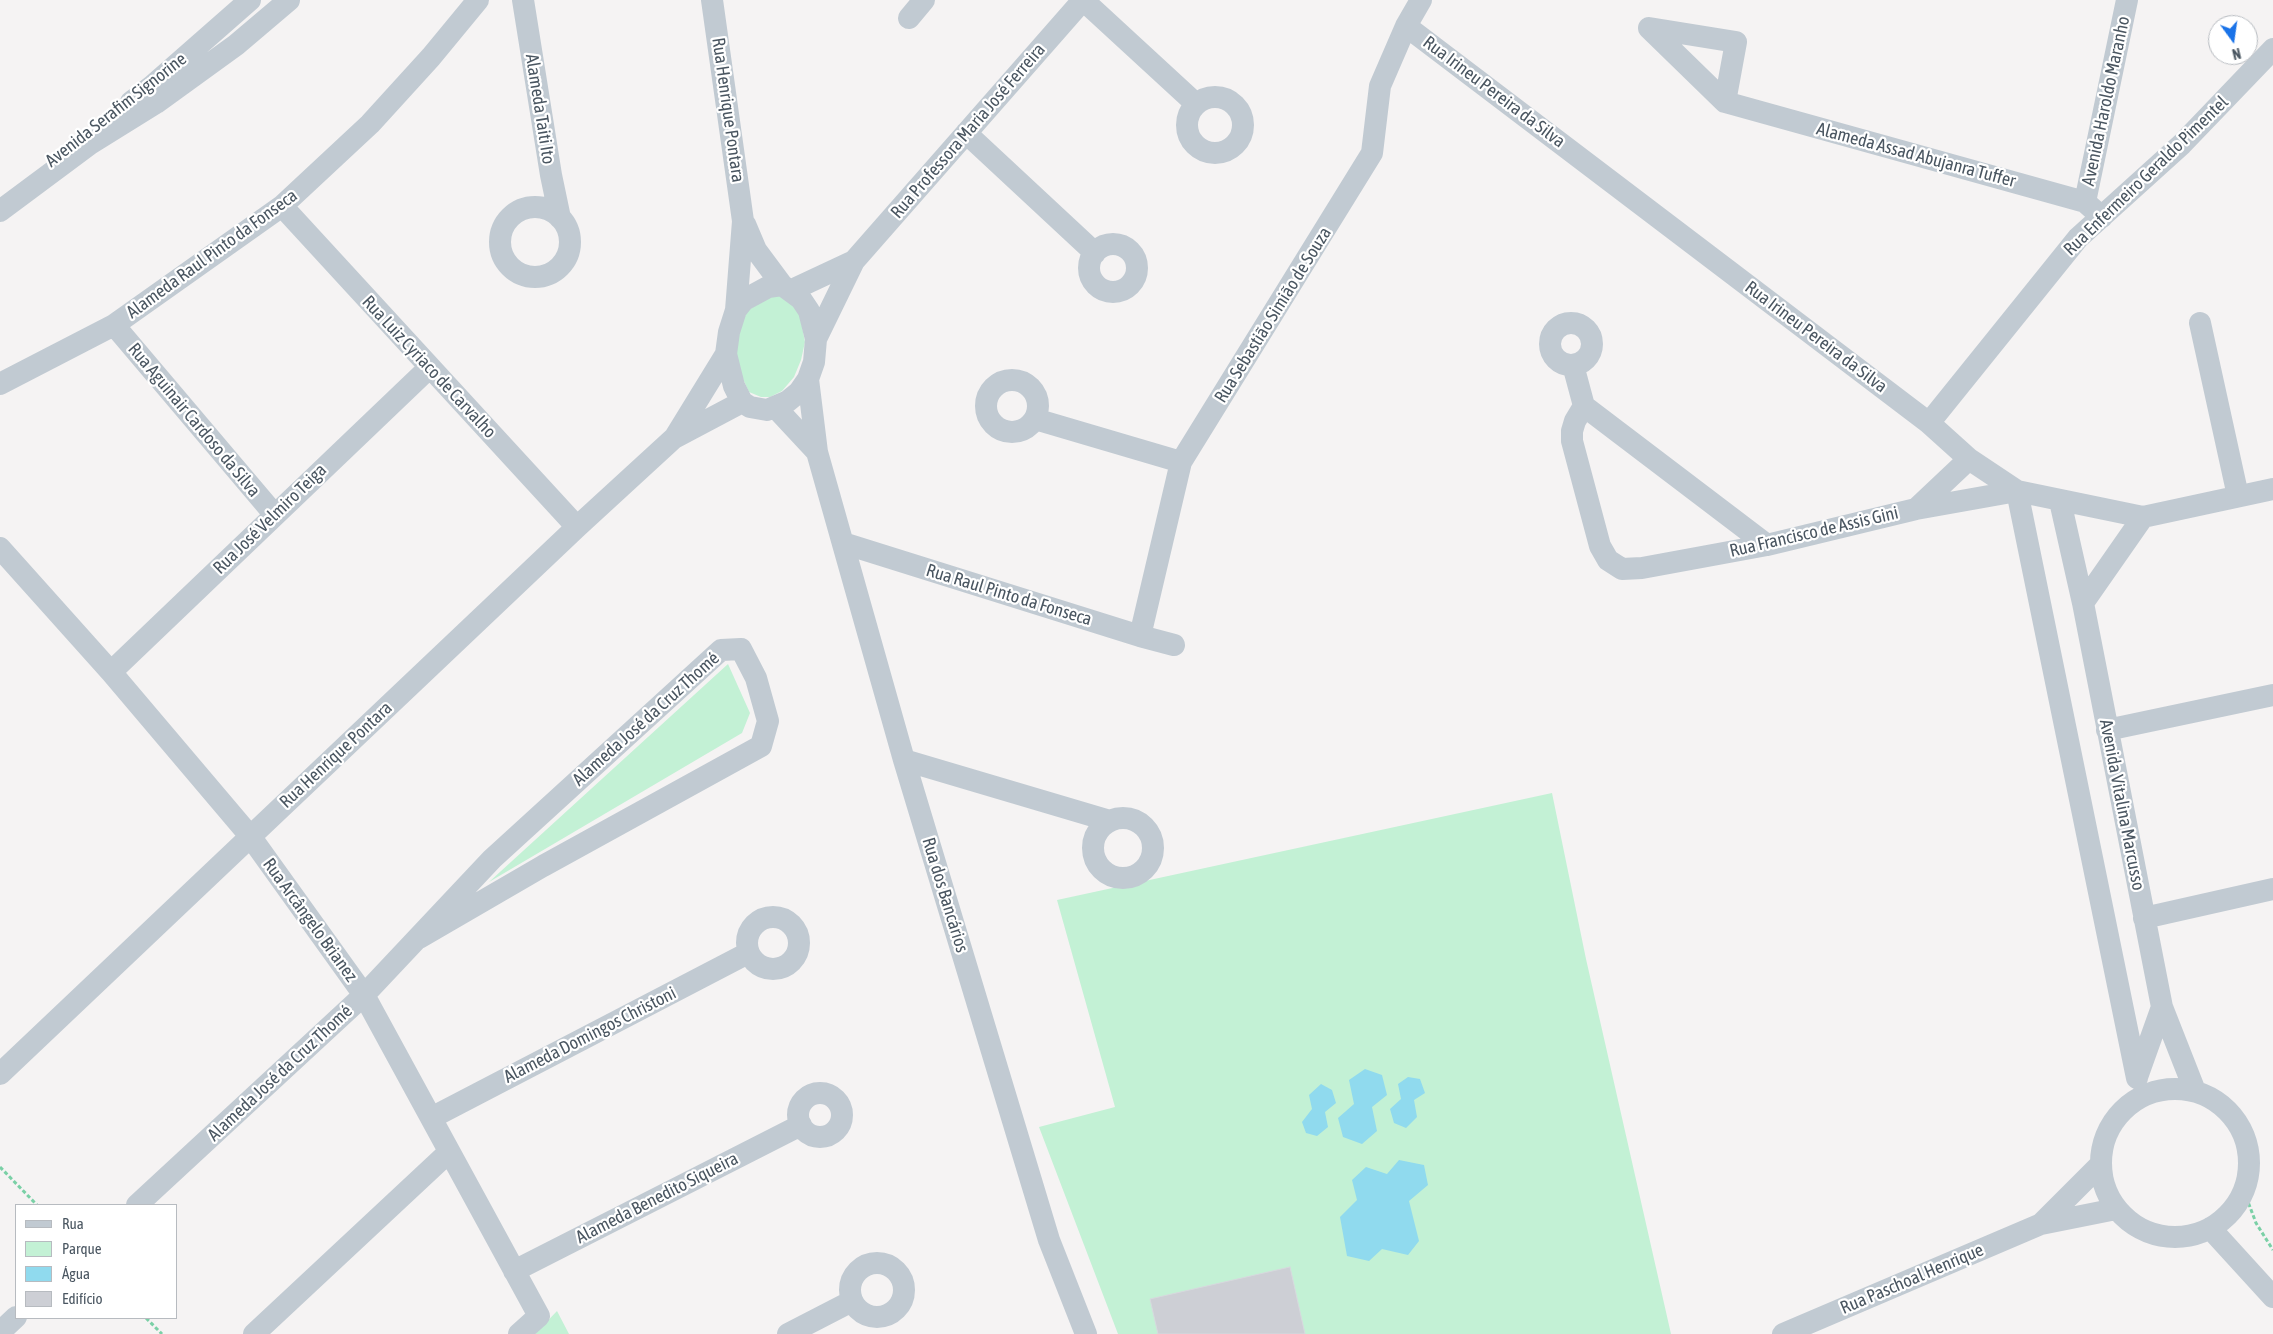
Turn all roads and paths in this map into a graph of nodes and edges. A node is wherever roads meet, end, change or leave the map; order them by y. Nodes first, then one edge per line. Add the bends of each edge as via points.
1 (250, 0) edge
2 (289, 0) edge
3 (478, 0) edge
4 (523, 0) edge
5 (712, 0) edge
6 (906, 0) edge
7 (924, 0) edge
8 (1083, 0) edge
9 (2126, 0) edge
10 (1418, 1) edge
11 (1406, 26) junction
12 (2273, 49) edge
13 (1725, 102) dead end
14 (1196, 104) dead end
15 (966, 133) junction
16 (0, 195) edge
17 (2085, 202) junction
18 (282, 206) junction
19 (0, 211) edge
20 (2102, 217) junction
21 (560, 218) dead end
22 (743, 221) junction
23 (1095, 253) dead end
24 (854, 261) junction
25 (787, 288) junction
26 (736, 310) junction
27 (2200, 323) dead end
28 (114, 325) junction
29 (816, 339) junction
30 (726, 354) junction
31 (1573, 365) dead end
32 (430, 367) junction
33 (808, 379) junction
34 (0, 384) edge
35 (742, 402) junction
36 (1584, 406) junction
37 (776, 408) junction
38 (1035, 418) dead end
39 (1929, 423) junction
40 (674, 438) junction
41 (817, 452) junction
42 (1968, 459) junction
43 (1181, 462) junction
44 (2273, 489) edge
45 (2016, 491) junction
46 (2238, 496) junction
47 (2060, 501) junction
48 (1916, 509) junction
49 (274, 514) junction
50 (2142, 516) junction
51 (577, 527) junction
52 (843, 543) junction
53 (1767, 544) junction
54 (0, 548) edge
55 (2083, 603) junction
56 (1140, 636) junction
57 (1174, 645) dead end
58 (110, 672) junction
59 (2273, 695) edge
60 (2108, 730) junction
61 (904, 760) junction
62 (1110, 821) dead end
63 (250, 836) junction
64 (2273, 888) edge
65 (2144, 918) junction
66 (419, 938) junction
67 (748, 953) dead end
68 (364, 995) junction
69 (2162, 1007) junction
70 (0, 1074) edge
71 (2137, 1078) junction
72 (2195, 1091) junction
73 (2130, 1104) junction
74 (431, 1118) junction
75 (801, 1125) dead end
76 (449, 1152) junction
77 (2100, 1165) junction
78 (0, 1167) edge
79 (2244, 1191) junction
80 (36, 1204) edge
81 (138, 1204) edge
82 (2116, 1209) junction
83 (2041, 1224) junction
84 (2210, 1228) junction
85 (2273, 1250) edge
86 (514, 1271) junction
87 (2273, 1298) edge
88 (852, 1302) dead end
89 (15, 1318) edge
90 (147, 1319) edge
91 (0, 1332) edge
92 (162, 1334) edge
93 (254, 1334) edge
94 (519, 1334) edge
95 (788, 1334) edge
96 (1086, 1334) edge
97 (1783, 1334) edge

1 - 16 street, Avenida Serafim Signorine via 152,86
2 - 19 street via 236,45 156,103 90,144
3 - 18 street, Alameda Raul Pinto da Fonseca via 431,58 370,124
4 - 21 street, Alameda Taiti Ito
5 - 22 street, Rua Henrique Pontara
6 - 7 street via 909,18
8 - 14 street
8 - 15 street, Rua Professora Maria José Ferreira
9 - 17 street, Avenida Haroldo Maranho
10 - 11 street, Rua Sebastião Simião de Souza
11 - 39 street, Rua Irineu Pereira da Silva
11 - 43 street, Rua Sebastião Simião de Souza via 1380,86 1372,153
12 - 20 street, Rua Enfermeiro Geraldo Pimentel via 2182,144
13 - 17 street, Alameda Assad Abujanra Tuffer
15 - 23 street
15 - 24 street, Rua Professora Maria José Ferreira
17 - 20 street, Alameda Assad Abujanra Tuffer
18 - 28 street, Alameda Raul Pinto da Fonseca
18 - 32 street, Rua Luiz Cyriaco de Carvalho
20 - 39 street, Rua Enfermeiro Geraldo Pimentel via 2078,238
22 - 25 street, Rua Henrique Pontara via 756,250
22 - 26 street, Rua Henrique Pontara
24 - 25 street, Rua Professora Maria José Ferreira
24 - 29 street, Rua Professora Maria José Ferreira
25 - 26 street via 768,287 754,293
25 - 29 street via 802,299
26 - 30 street
27 - 46 street
28 - 34 street, Alameda Raul Pinto da Fonseca
28 - 49 street, Rua Aguinair Cardoso da Silva
29 - 33 street via 814,362
30 - 35 street via 734,386
30 - 40 street, Rua Henrique Pontara
31 - 36 street
32 - 49 street, Rua José Velmiro Teiga
32 - 51 street, Rua Luiz Cyriaco de Carvalho
33 - 37 street via 800,392
33 - 41 street, Rua dos Bancários
35 - 37 street via 758,410
35 - 40 street, Rua Henrique Pontara
36 - 53 street
36 - 53 street, Rua Francisco de Assis Gini via 1576,421 1572,441 1600,546 1608,560 1622,569 1642,568
37 - 41 street, Rua dos Bancários
38 - 43 street
39 - 42 street, Rua Irineu Pereira da Silva
40 - 51 street, Rua Henrique Pontara
41 - 52 street, Rua dos Bancários
42 - 45 street, Rua Irineu Pereira da Silva
42 - 48 street, Rua Francisco de Assis Gini
43 - 56 street, Rua Sebastião Simião de Souza
44 - 46 street, Rua Irineu Pereira da Silva
45 - 47 street, Rua Irineu Pereira da Silva
45 - 48 street
45 - 71 street
46 - 50 street, Rua Irineu Pereira da Silva
47 - 50 street, Rua Irineu Pereira da Silva
47 - 55 street, Avenida Vitalina Marcusso
48 - 53 street, Rua Francisco de Assis Gini
49 - 58 street, Rua José Velmiro Teiga
50 - 55 street
51 - 63 street, Rua Henrique Pontara
52 - 56 street, Rua Raul Pinto da Fonseca
52 - 61 street, Rua dos Bancários
54 - 58 street, Rua Arcângelo Brianez
55 - 60 street, Avenida Vitalina Marcusso
56 - 57 street, Rua Raul Pinto da Fonseca
58 - 63 street, Rua Arcângelo Brianez
59 - 60 street
60 - 65 street, Avenida Vitalina Marcusso
61 - 62 street
61 - 96 street, Rua dos Bancários via 1049,1240
63 - 68 street, Rua Arcângelo Brianez
63 - 70 street, Rua Henrique Pontara
64 - 65 street
65 - 69 street, Avenida Vitalina Marcusso
66 - 66 street, Alameda José da Cruz Thomé via 761,746 768,721 756,678 741,649 721,650 683,684 492,858
66 - 68 street, Alameda José da Cruz Thomé
67 - 74 street, Alameda Domingos Christoni
68 - 74 street, Rua Arcângelo Brianez
68 - 81 street, Alameda José da Cruz Thomé
69 - 71 street
69 - 72 street, Avenida Vitalina Marcusso
71 - 73 street
72 - 73 street via 2151,1092
72 - 79 street via 2230,1112 2242,1129 2248,1148 2249,1169
73 - 77 street via 2114,1120 2103,1142
74 - 76 street, Rua Arcângelo Brianez
75 - 86 street, Alameda Benedito Siqueira
76 - 86 street, Rua Arcângelo Brianez
76 - 93 street
77 - 82 street via 2104,1188
77 - 83 street, Rua Paschoal Henrique
78 - 80 path
79 - 84 street via 2224,1219
79 - 85 path via 2256,1223
82 - 83 street, Rua Paschoal Henrique
82 - 84 street via 2130,1224 2170,1238 2191,1236
83 - 97 street, Rua Paschoal Henrique
84 - 87 street
86 - 94 street, Rua Arcângelo Brianez via 538,1316
88 - 95 street
89 - 91 street
90 - 92 path

